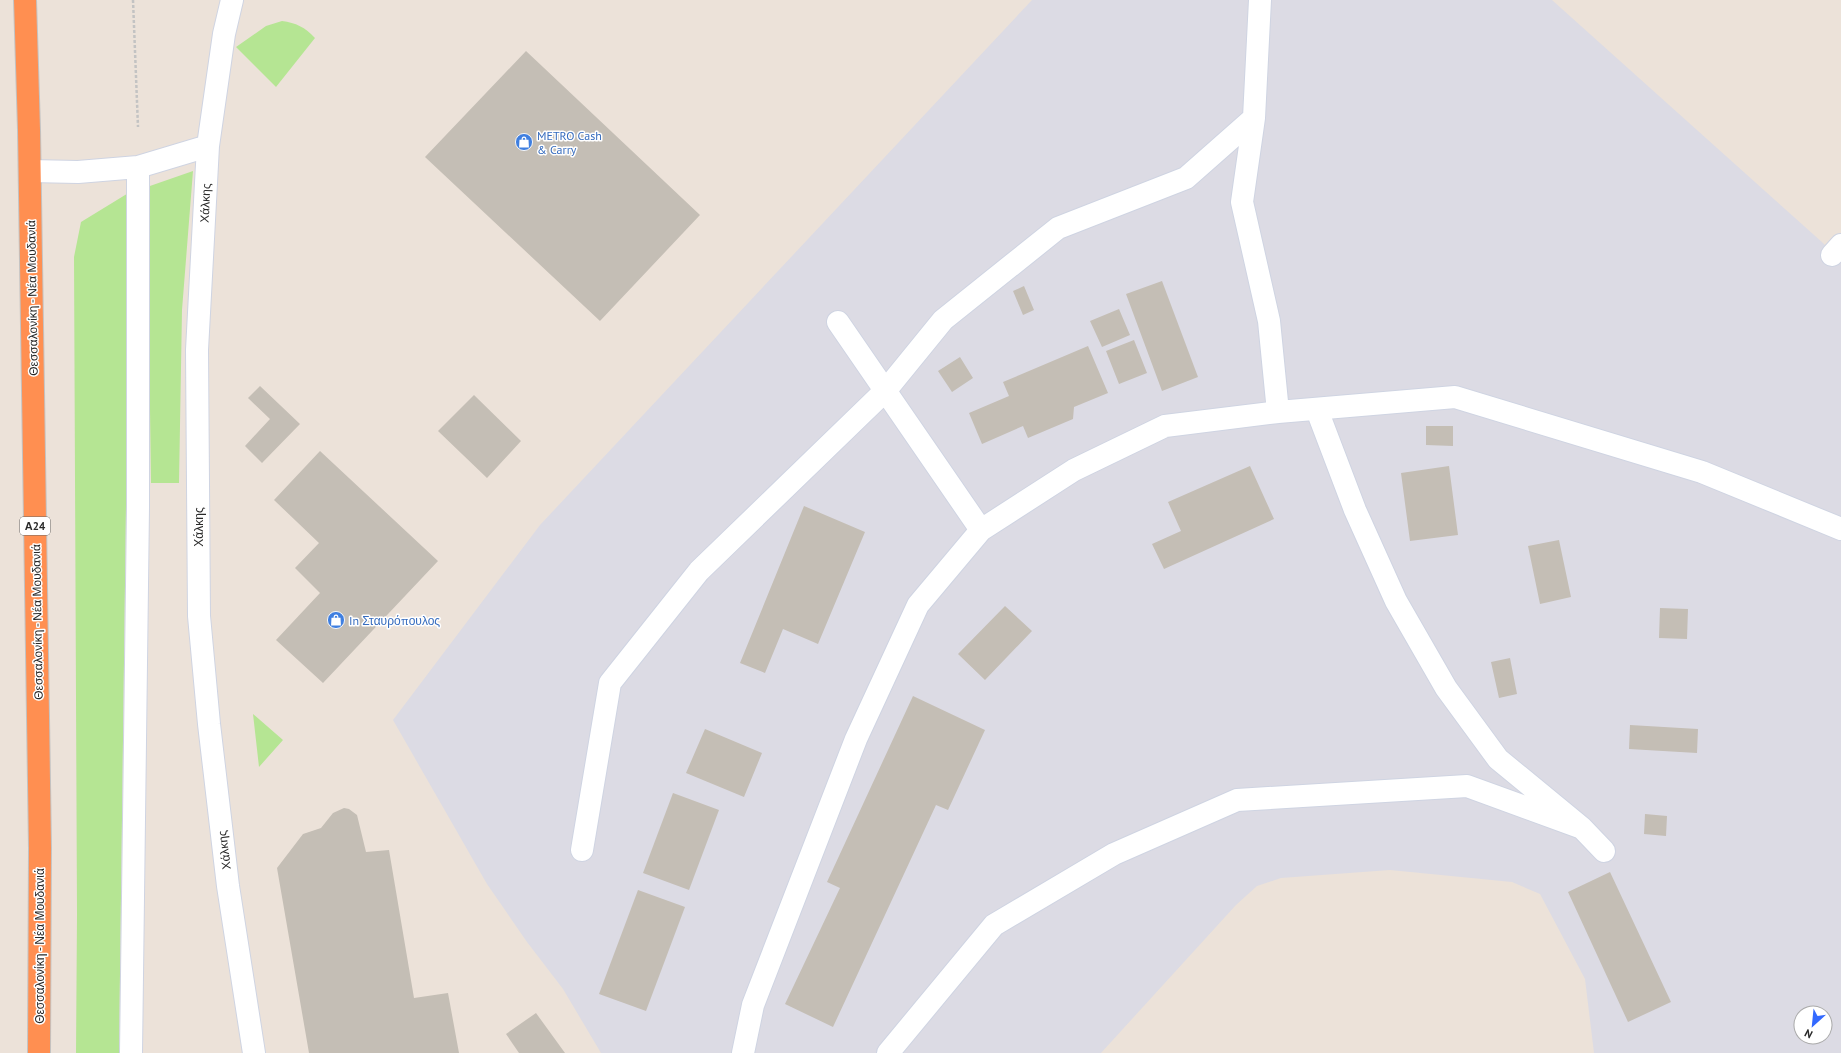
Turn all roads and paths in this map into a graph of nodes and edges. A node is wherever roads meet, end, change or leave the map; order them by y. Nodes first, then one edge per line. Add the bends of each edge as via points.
1 (25, 0) edge
2 (133, 0) edge
3 (232, 0) edge
4 (1260, 0) edge
5 (1254, 118) junction
6 (138, 126) dead end
7 (208, 146) junction
8 (138, 168) junction
9 (30, 171) junction
10 (838, 322) dead end
11 (886, 390) junction
12 (1317, 410) junction
13 (1278, 412) junction
14 (1841, 529) edge
15 (981, 530) junction
16 (1582, 828) junction
17 (582, 850) dead end
18 (1604, 851) dead end
19 (39, 1053) edge
20 (131, 1053) edge
21 (254, 1053) edge
22 (744, 1053) edge
23 (888, 1053) edge

1 - 9 highway, Θεσσαλονίκη - Νέα Μουδανιά / Α24
2 - 6 path
3 - 7 street, Χάλκης via 224,34
4 - 5 street
5 - 11 street via 1186,178 1058,228 943,320
5 - 13 street via 1242,202 1269,321
7 - 8 street
7 - 21 street, Χάλκης via 197,350 199,616 228,886
8 - 9 street via 78,172
8 - 20 street via 138,507
9 - 19 highway, Θεσσαλονίκη - Νέα Μουδανιά / Α24 via 40,848
10 - 11 street
11 - 15 street
11 - 17 street via 699,570 610,683
12 - 13 street
12 - 14 street via 1455,397 1702,472
12 - 16 street via 1355,510 1396,601 1446,688 1498,759
13 - 15 street via 1165,426 1074,470
15 - 22 street via 918,605 856,738 753,1005
16 - 18 street
16 - 23 street via 1467,786 1236,800 1114,854 994,925

